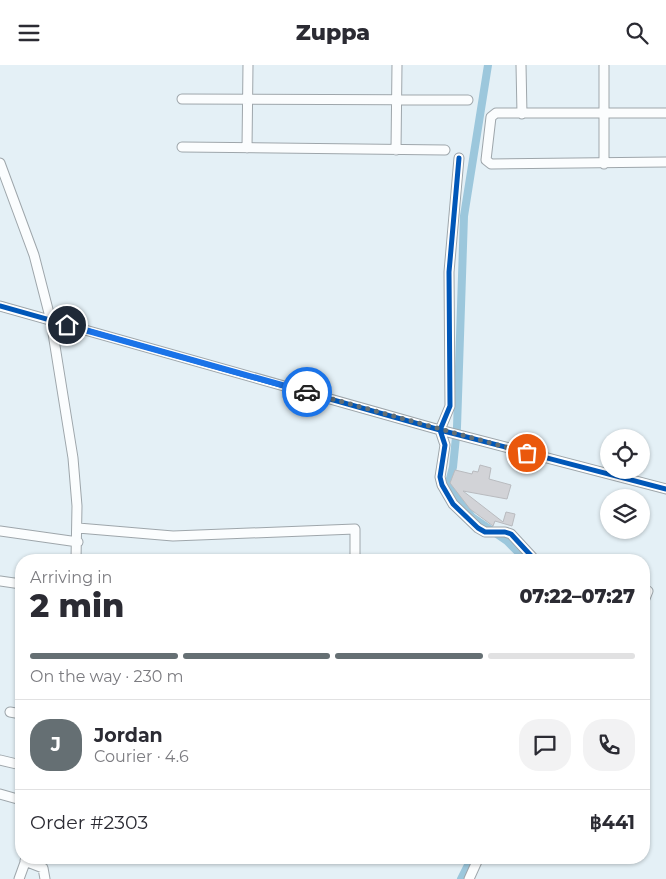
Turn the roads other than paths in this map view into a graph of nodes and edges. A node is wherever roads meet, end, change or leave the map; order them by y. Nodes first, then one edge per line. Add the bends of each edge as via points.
1 (248, 65) edge
2 (397, 65) edge
3 (521, 65) edge
4 (605, 65) edge
5 (182, 99) dead end
6 (248, 100) junction
7 (397, 100) junction
8 (468, 101) dead end
9 (666, 113) edge
10 (522, 114) junction
11 (603, 114) junction
12 (182, 147) dead end
13 (247, 148) junction
14 (396, 150) junction
15 (445, 150) dead end
16 (459, 158) dead end
17 (666, 162) edge
18 (0, 163) edge
19 (604, 164) junction
20 (0, 306) edge
21 (51, 321) junction
22 (444, 431) junction
23 (666, 489) edge
24 (78, 528) junction
25 (0, 531) edge
26 (78, 542) junction
27 (77, 554) edge
28 (355, 554) edge
29 (529, 554) edge
30 (0, 581) edge
31 (15, 583) edge
32 (10, 711) dead end
33 (15, 712) edge
34 (0, 760) edge
35 (15, 764) edge
36 (0, 794) edge
37 (15, 798) edge
38 (24, 864) edge
39 (35, 864) edge
40 (476, 864) edge
41 (19, 879) edge
42 (45, 879) edge
43 (469, 879) edge

1 - 6 street
2 - 7 street
3 - 10 street
4 - 11 street
5 - 6 street
6 - 7 street
6 - 13 street
7 - 8 street
7 - 14 street
9 - 11 street
10 - 11 street
10 - 19 street via 496,113 491,117 487,163
11 - 19 street
12 - 13 street
13 - 14 street
14 - 15 street
16 - 22 street via 449,272 450,406
17 - 19 street
18 - 21 street via 34,255
20 - 21 street
21 - 22 street
21 - 24 street via 73,458
22 - 23 street
22 - 29 street via 440,477 463,516 478,528 511,534
24 - 26 street
24 - 28 street via 173,536 355,529
25 - 26 street
26 - 27 street
30 - 31 street
32 - 33 street
34 - 35 street
36 - 37 street
38 - 41 street
39 - 42 street via 43,868
40 - 43 street

